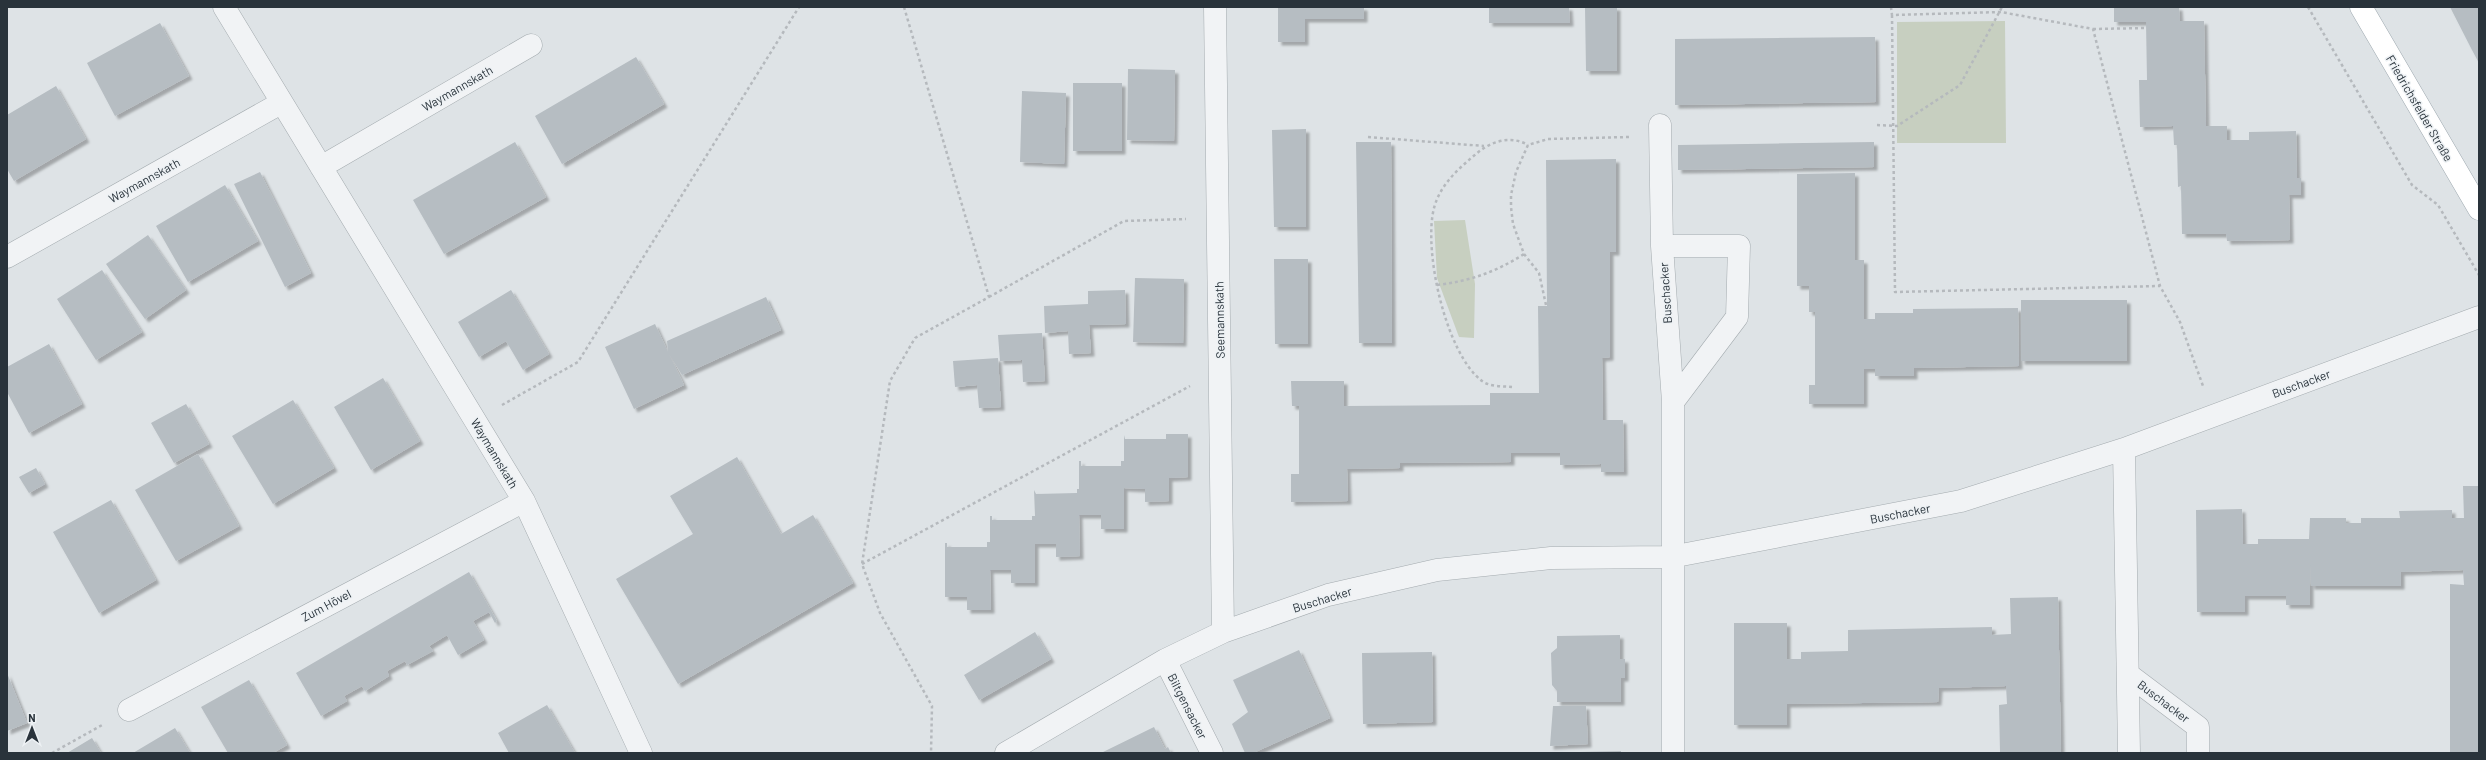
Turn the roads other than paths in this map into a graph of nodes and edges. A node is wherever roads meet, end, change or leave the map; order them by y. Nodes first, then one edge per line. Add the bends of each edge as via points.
1 (224, 7) edge
2 (1215, 7) edge
3 (2361, 7) edge
4 (531, 45) dead end
5 (282, 103) junction
6 (1660, 131) road end
7 (321, 167) junction
8 (2479, 209) edge
9 (1662, 246) junction
10 (7, 257) edge
11 (2479, 318) edge
12 (1673, 402) junction
13 (2124, 449) junction
14 (524, 501) junction
15 (1671, 557) junction
16 (1223, 632) junction
17 (1165, 660) junction
18 (2128, 675) junction
19 (129, 710) road end
20 (642, 753) edge
21 (1006, 753) edge
22 (1212, 753) edge
23 (1673, 753) edge
24 (2129, 753) edge
25 (2198, 753) edge

1 - 5 street, Waymannskath
2 - 16 street, Seemannskath
3 - 8 main road, Friedrichsfelder Straße
4 - 7 street, Waymannskath
5 - 7 street, Waymannskath
5 - 10 street, Waymannskath
6 - 9 street, Buschacker
7 - 14 street, Waymannskath
9 - 12 street, Buschacker
9 - 12 street via 1739,246 1737,317
11 - 13 street, Buschacker
12 - 15 street, Buschacker
13 - 15 street, Buschacker via 1961,501
13 - 18 street, Buschacker
14 - 19 street, Zum Hövel
14 - 20 street, Waymannskath
15 - 16 street, Buschacker via 1551,558 1437,570 1328,595
15 - 23 street, Buschacker
16 - 17 street, Buschacker
17 - 21 street, Buschacker
17 - 22 street, Biltgensacker
18 - 24 street, Buschacker
18 - 25 street, Buschacker via 2198,727

